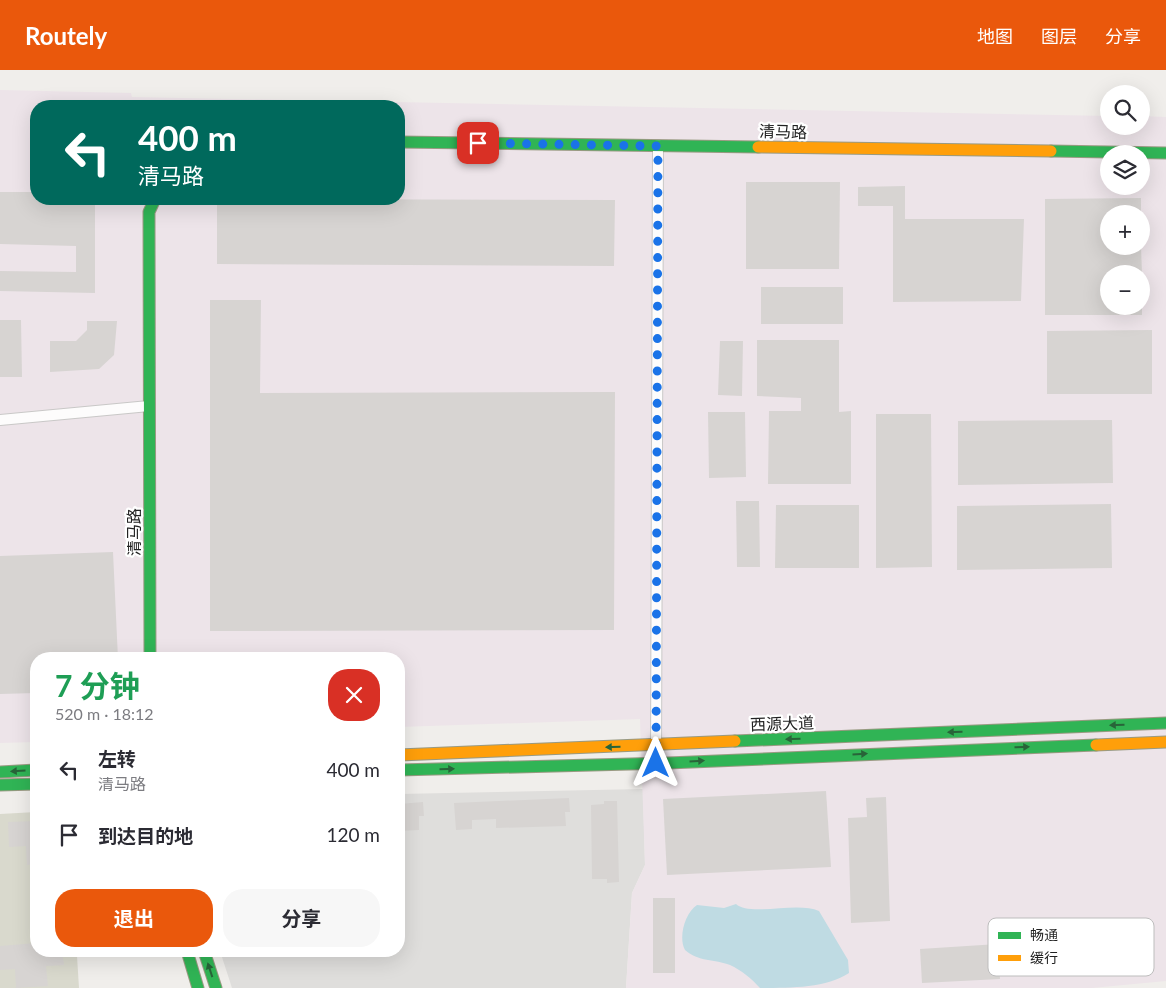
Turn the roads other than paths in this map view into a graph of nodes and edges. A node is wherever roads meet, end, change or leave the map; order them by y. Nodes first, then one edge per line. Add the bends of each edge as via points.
1 (405, 142) edge
2 (658, 146) junction
3 (1166, 153) edge
4 (152, 205) edge
5 (149, 406) junction
6 (0, 420) edge
7 (150, 652) edge
8 (1166, 723) edge
9 (1166, 742) edge
10 (656, 745) junction
11 (405, 755) edge
12 (656, 763) junction
13 (30, 770) edge
14 (405, 770) edge
15 (0, 772) edge
16 (30, 784) edge
17 (0, 785) edge
18 (189, 957) edge
19 (206, 957) edge
20 (198, 988) edge
21 (216, 988) edge

1 - 2 main road, 清马路
2 - 3 main road, 清马路
2 - 10 street
4 - 5 main road, 清马路 via 149,212
5 - 6 street
5 - 7 main road, 清马路
8 -> 10 main road, 西源大道
12 -> 9 main road
10 -> 11 main road, 西源大道
10 - 12 street
14 -> 12 main road
13 -> 15 main road
16 - 17 main road
18 - 20 main road
21 -> 19 main road

